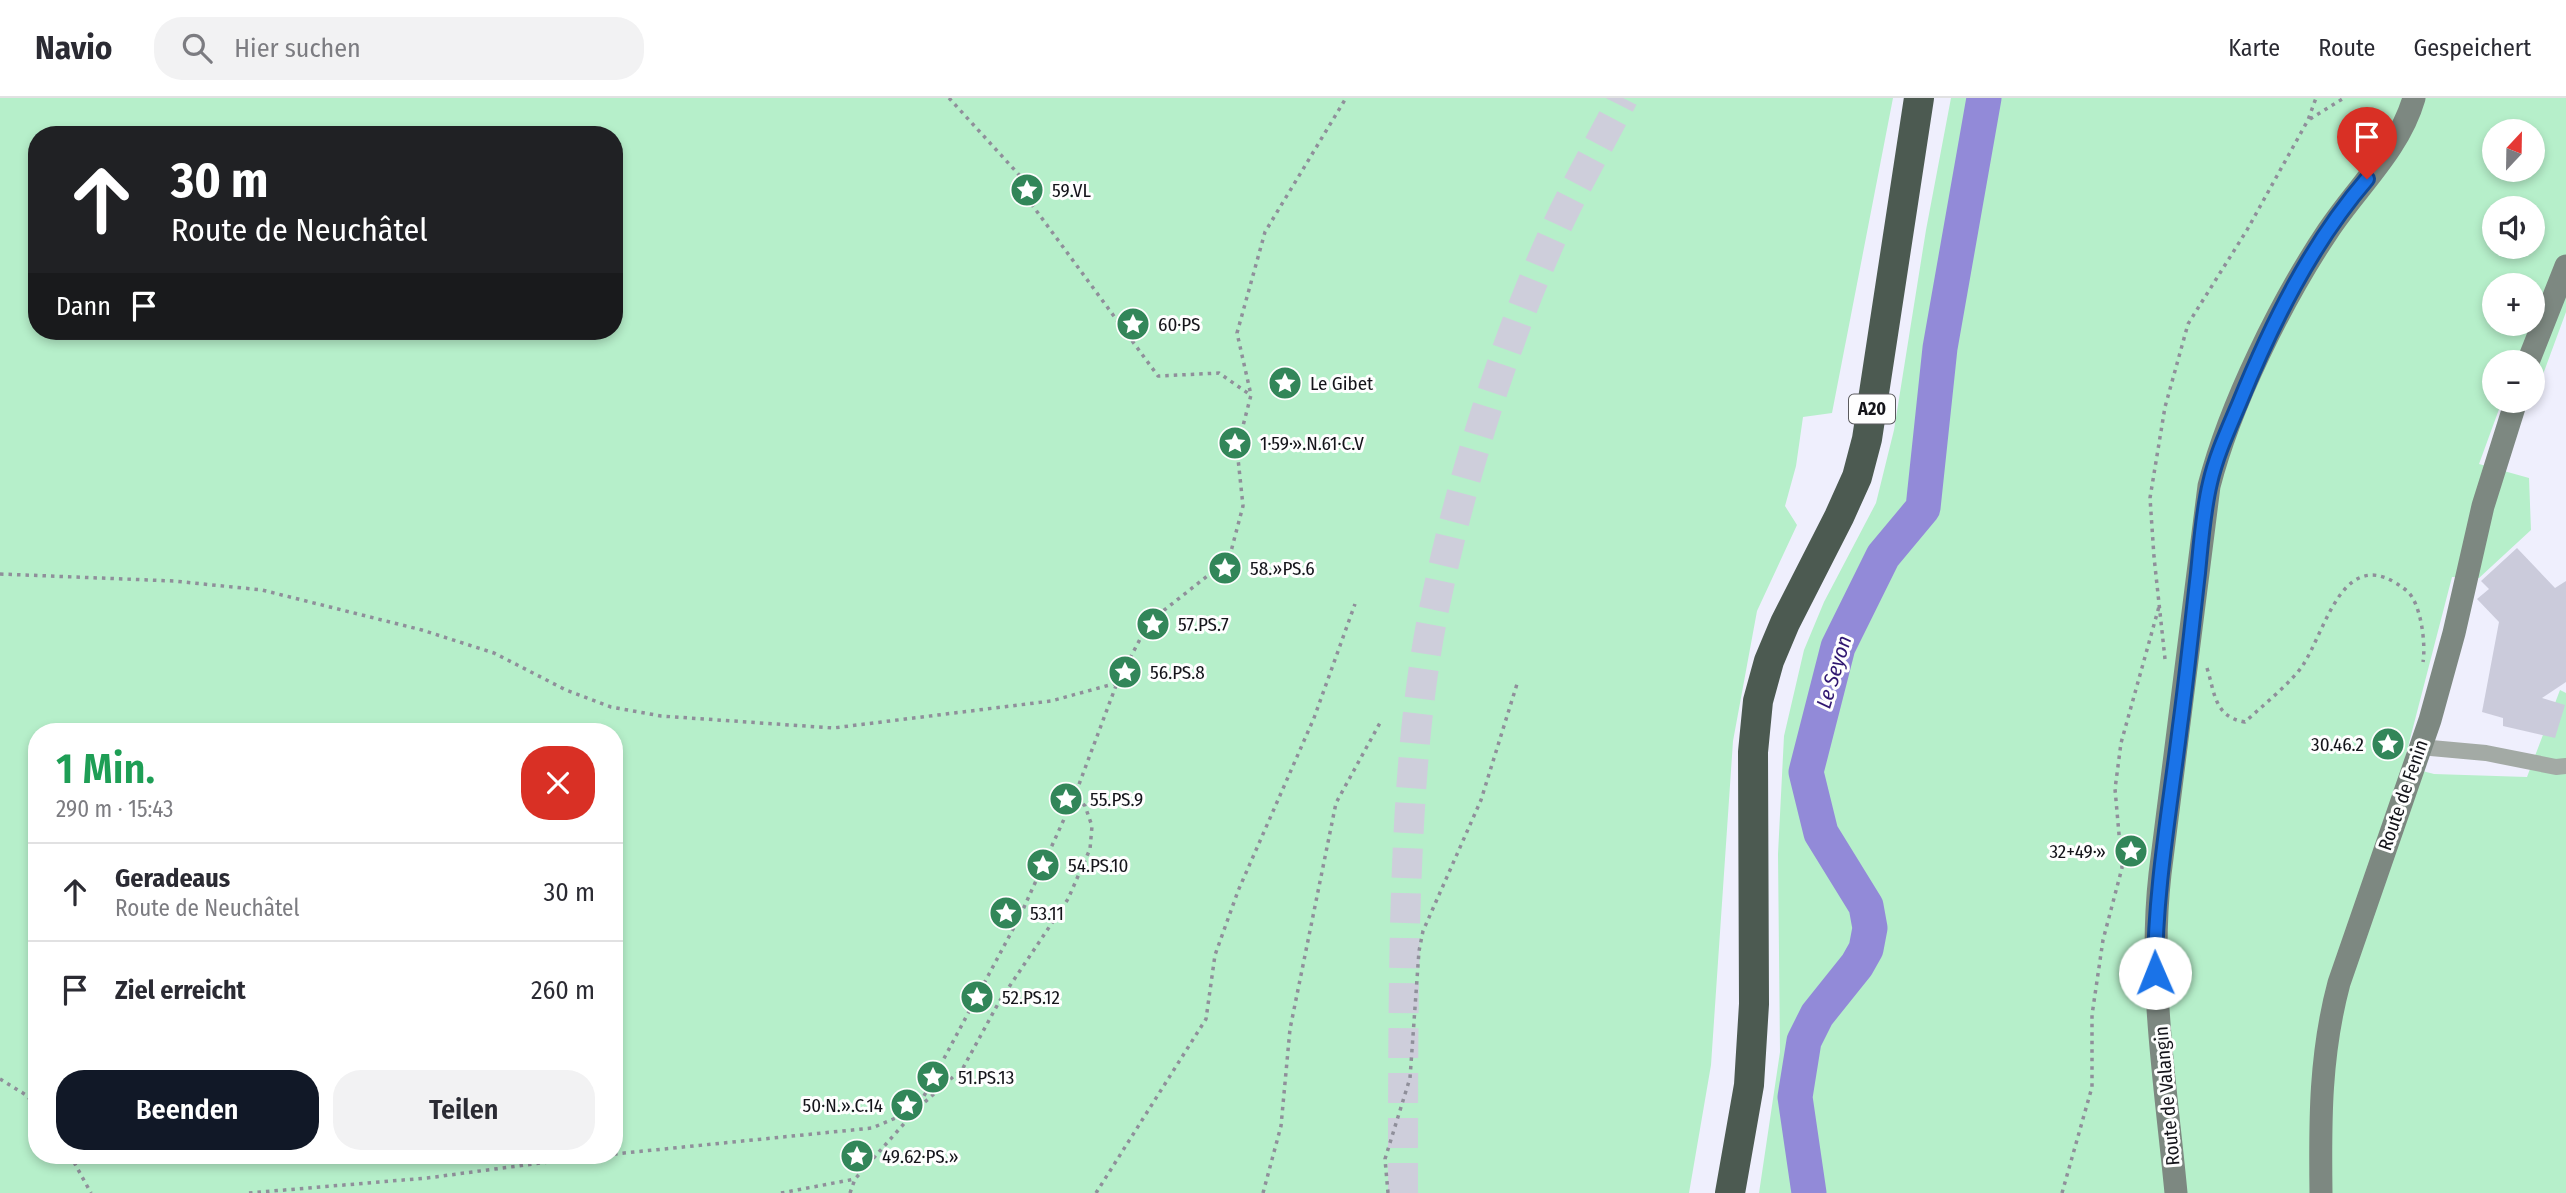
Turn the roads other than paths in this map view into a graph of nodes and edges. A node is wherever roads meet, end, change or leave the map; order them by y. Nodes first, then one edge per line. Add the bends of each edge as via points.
1 (1919, 98) edge
2 (2414, 98) edge
3 (2566, 266) edge
4 (2533, 350) edge
5 (2512, 413) edge
6 (2420, 747) junction
7 (2566, 766) edge
8 (1730, 1193) edge
9 (2176, 1193) edge
10 (2321, 1193) edge

1 - 8 highway, A20 via 1860,464 1769,661 1758,701 1753,752 1753,1017 1749,1085
2 - 9 main road, Route de Valangin via 2393,145 2355,192 2301,275 2244,390 2209,486 2155,933
3 - 4 main road
5 - 6 main road, Route de Fenin
6 - 7 street via 2486,752
6 - 10 main road, Route de Fenin via 2331,1013 2322,1071

